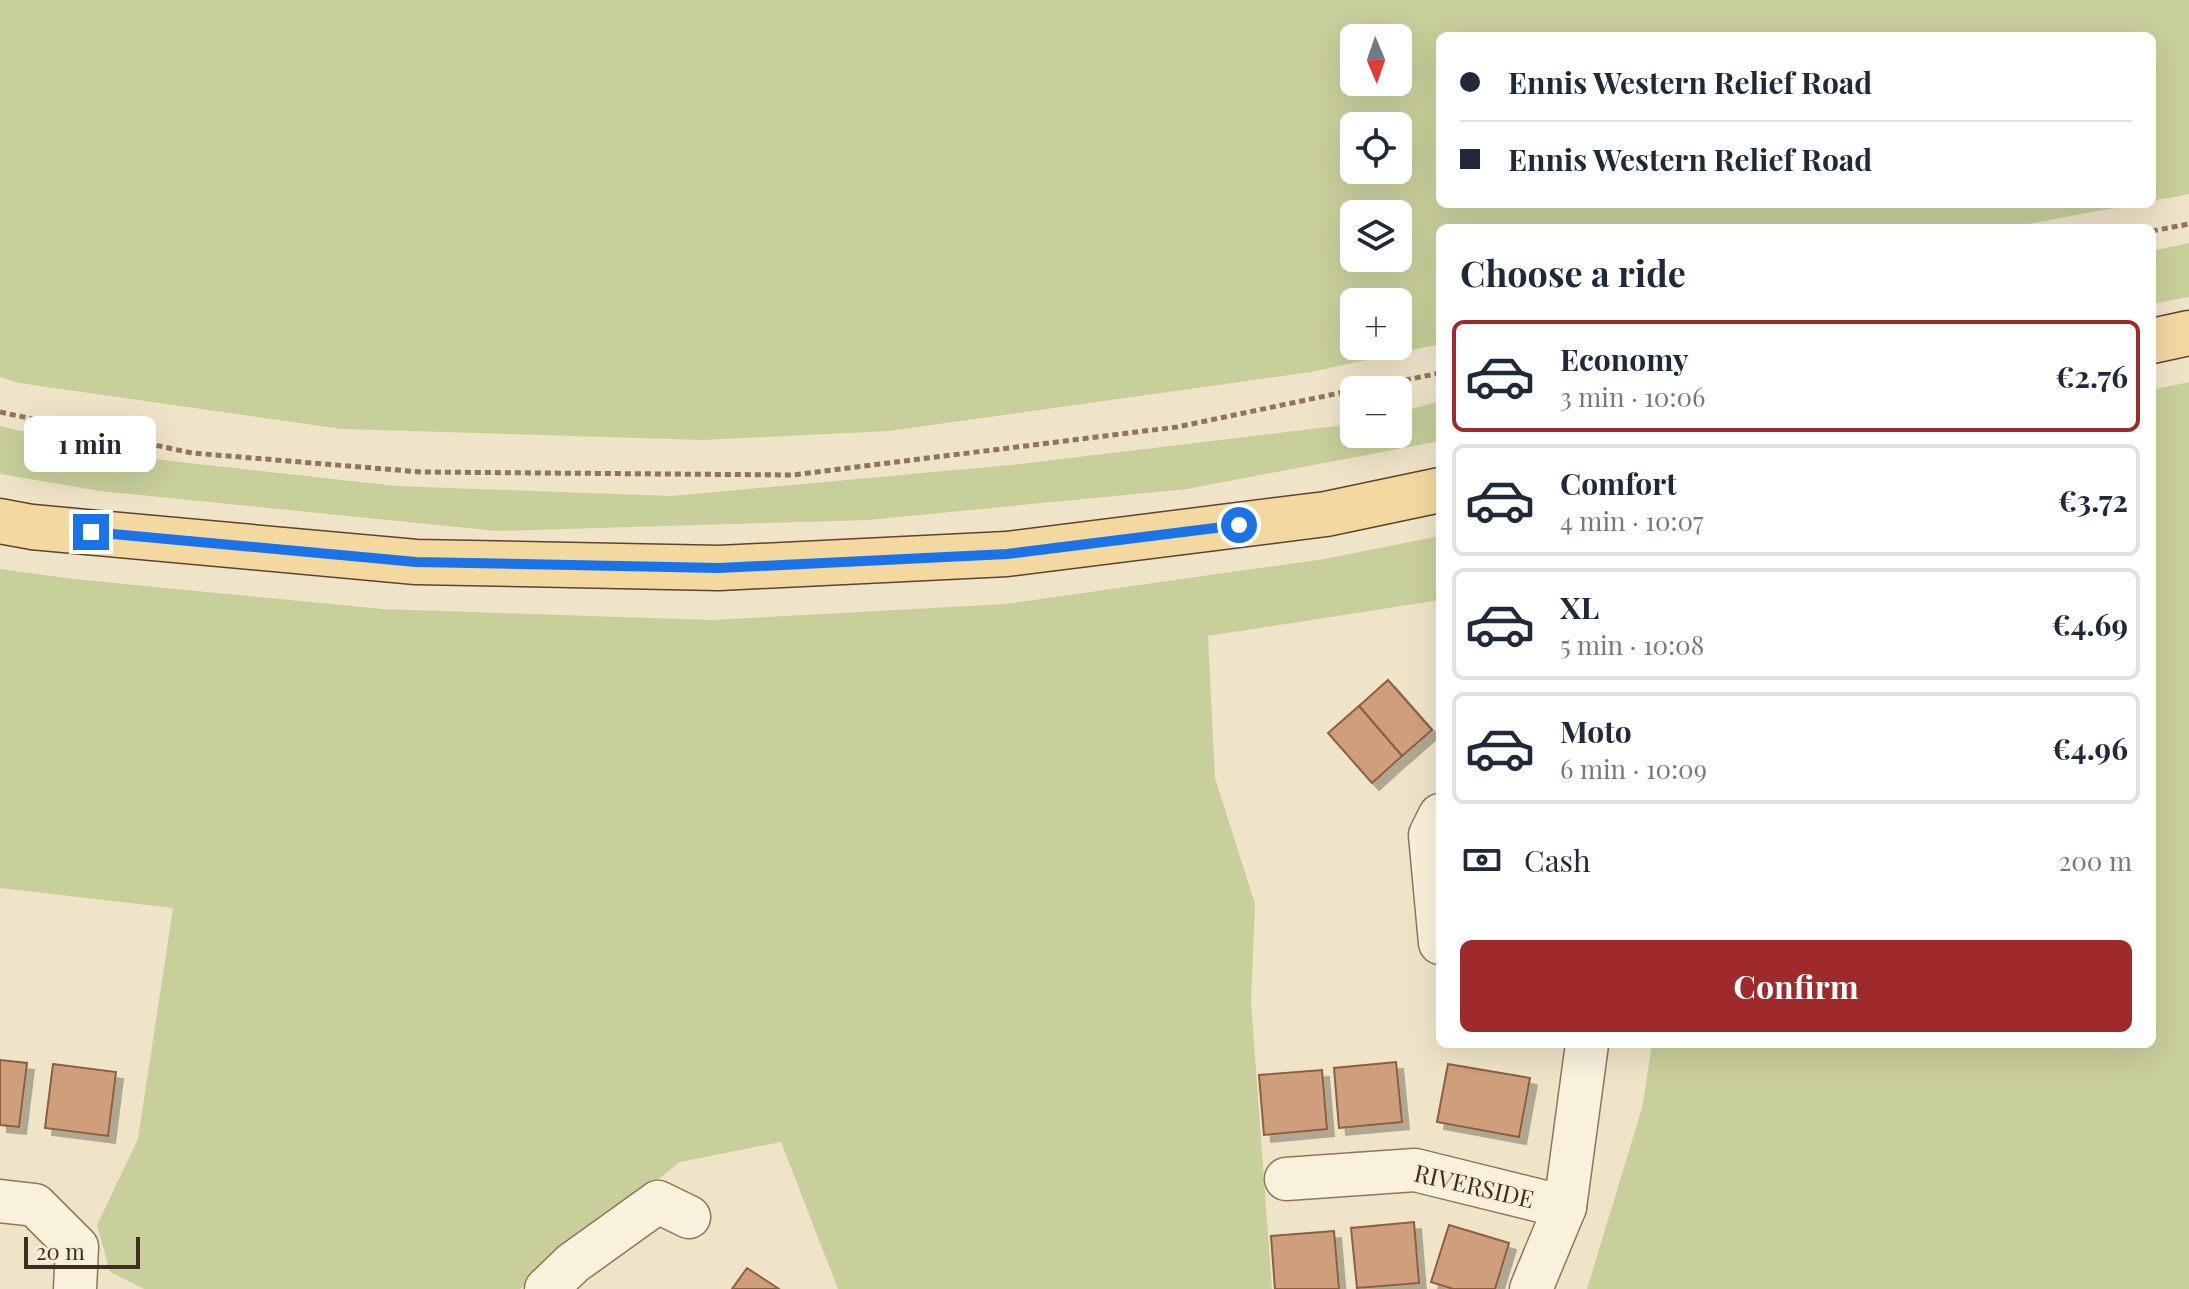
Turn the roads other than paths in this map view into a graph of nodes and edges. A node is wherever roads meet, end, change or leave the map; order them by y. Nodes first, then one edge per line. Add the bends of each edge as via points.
1 (2189, 333) edge
2 (2156, 340) edge
3 (1436, 491) edge
4 (0, 521) edge
5 (1435, 825) edge
6 (1436, 849) edge
7 (1586, 1048) edge
8 (1286, 1179) dead end
9 (0, 1201) edge
10 (1565, 1207) junction
11 (689, 1217) dead end
12 (75, 1289) edge
13 (546, 1289) edge
14 (1531, 1289) edge

1 - 2 main road
3 - 4 main road via 1326,514 1007,554 719,568 416,562
5 - 6 street
7 - 10 street, RIVERSIDE
8 - 10 street, RIVERSIDE via 1415,1170
9 - 12 street via 35,1205 77,1247
10 - 14 street, RIVERSIDE
11 - 13 street via 658,1202

